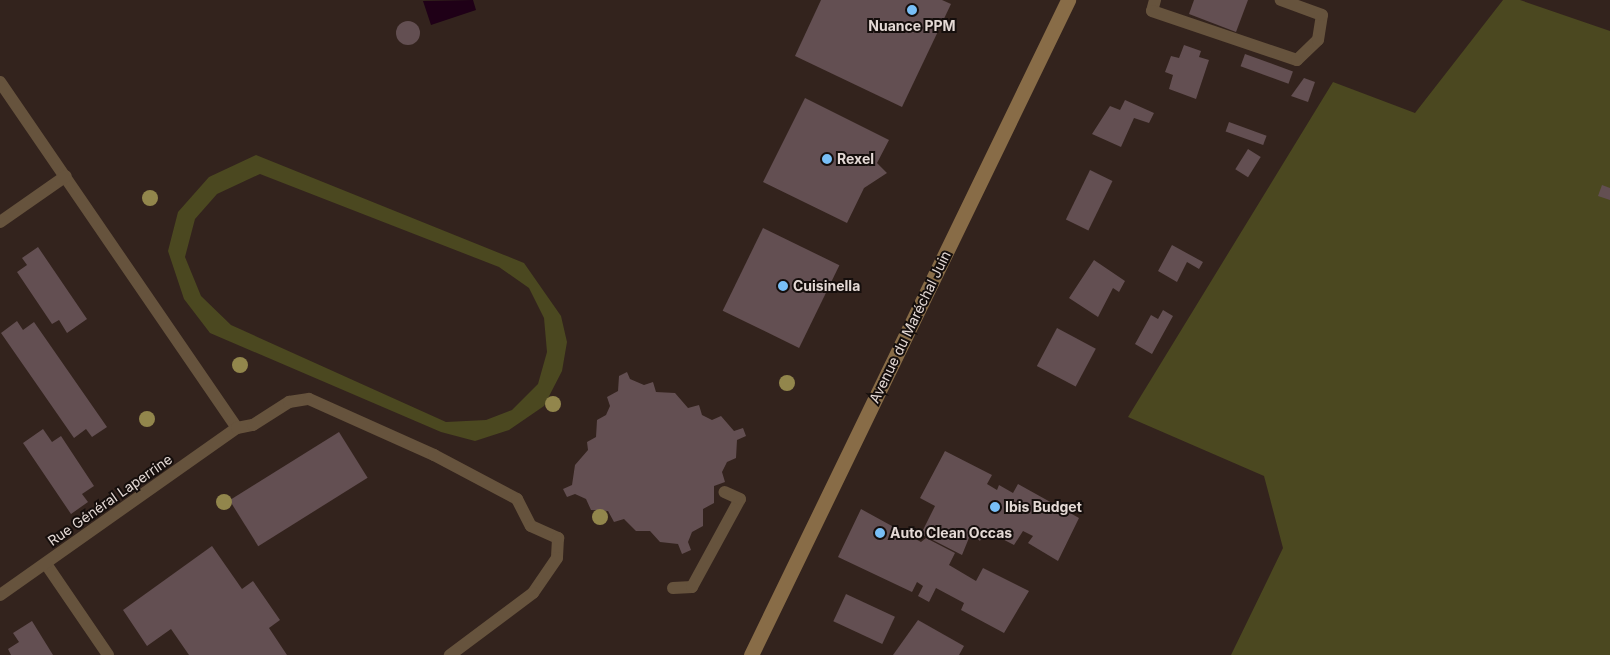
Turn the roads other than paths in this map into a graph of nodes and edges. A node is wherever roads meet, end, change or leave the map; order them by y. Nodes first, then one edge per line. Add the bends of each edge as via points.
1 (1068, 0) edge
2 (1156, 0) edge
3 (1281, 0) edge
4 (0, 82) edge
5 (66, 176) junction
6 (0, 222) edge
7 (237, 428) junction
8 (724, 492) dead end
9 (46, 564) junction
10 (673, 588) dead end
11 (0, 595) edge
12 (108, 655) edge
13 (450, 655) edge
14 (752, 655) edge

1 - 14 main road, Avenue du Maréchal Juin
2 - 3 lane via 1152,11 1297,60 1318,40 1322,15
4 - 5 lane
5 - 6 lane
5 - 7 lane
7 - 9 lane, Rue Général Laperrine
7 - 13 lane, Rue Général Laperrine via 254,425 289,402 309,399 434,455 517,498 531,526 558,538 557,558 533,593
8 - 10 lane via 740,499 692,587
9 - 11 lane, Rue Général Laperrine
9 - 12 lane

